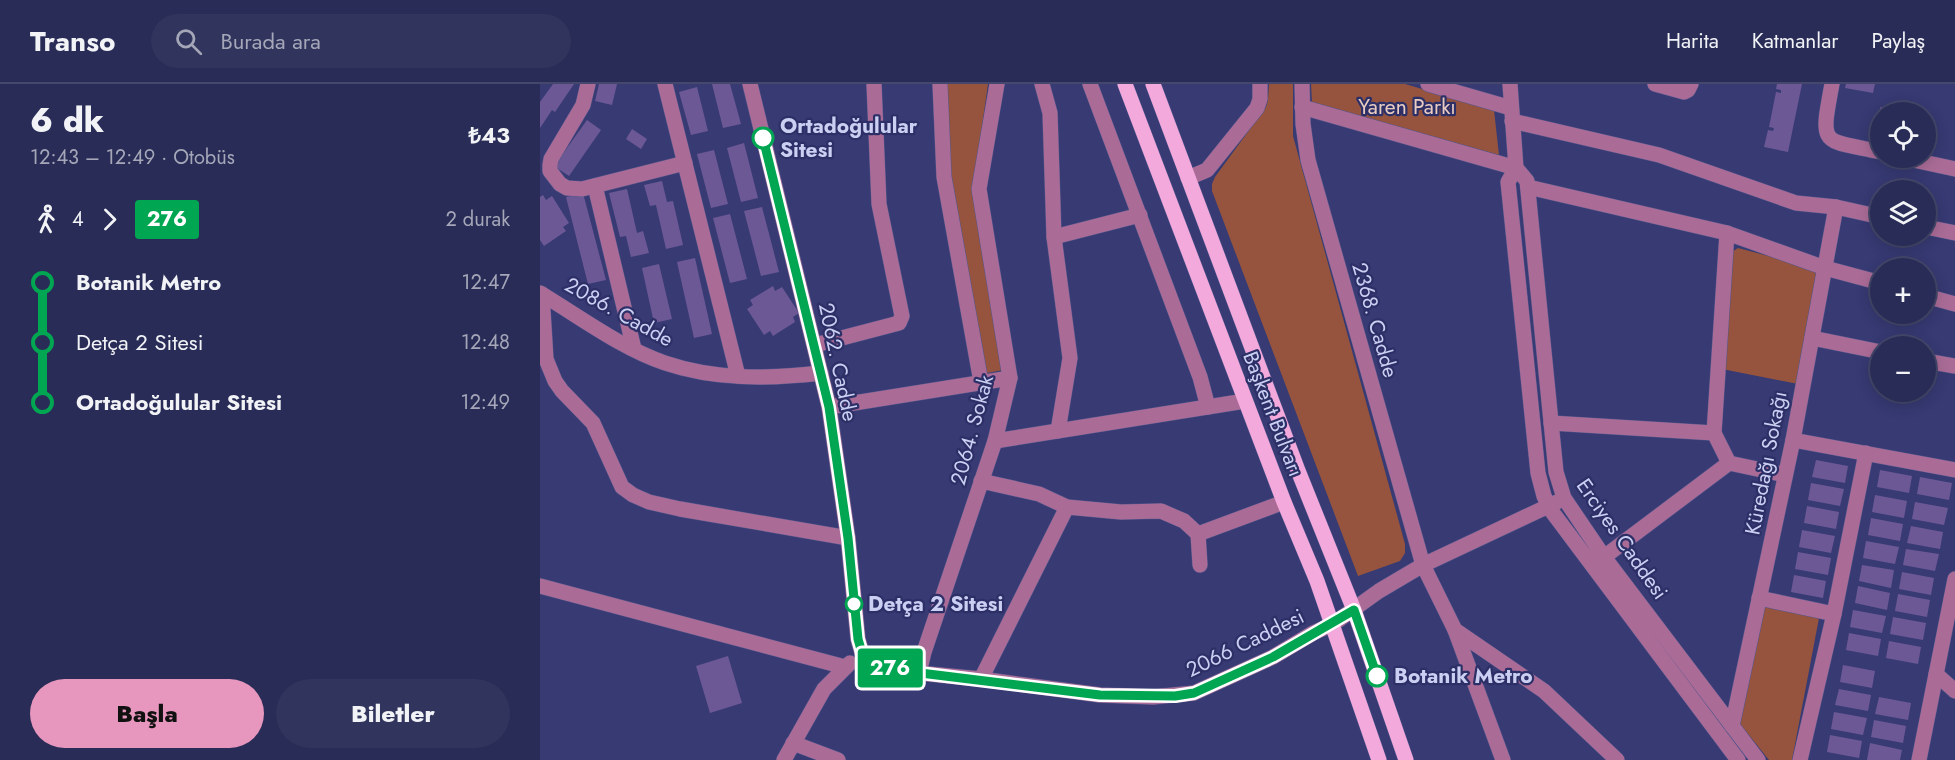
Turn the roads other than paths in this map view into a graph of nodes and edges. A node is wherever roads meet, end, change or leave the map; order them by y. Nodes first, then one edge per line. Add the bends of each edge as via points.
1 (588, 84) edge
2 (665, 84) edge
3 (750, 84) edge
4 (874, 84) edge
5 (940, 84) edge
6 (997, 84) edge
7 (1042, 84) edge
8 (1090, 84) edge
9 (1125, 84) edge
10 (1153, 84) edge
11 (1260, 84) edge
12 (1302, 84) edge
13 (1428, 84) edge
14 (1509, 84) edge
15 (1655, 84) edge
16 (1832, 84) edge
17 (1689, 87) edge
18 (1302, 107) junction
19 (1512, 114) junction
20 (1870, 150) edge
21 (685, 163) junction
22 (1936, 165) edge
23 (1516, 168) junction
24 (1955, 169) edge
25 (1188, 178) junction
26 (595, 186) junction
27 (1528, 187) junction
28 (1836, 207) junction
29 (1140, 215) junction
30 (1870, 215) edge
31 (1936, 229) edge
32 (1726, 233) junction
33 (1955, 233) edge
34 (1054, 237) junction
35 (1825, 268) junction
36 (1870, 280) edge
37 (541, 293) edge
38 (1936, 299) edge
39 (1955, 304) edge
40 (1812, 339) junction
41 (815, 345) junction
42 (634, 349) junction
43 (1870, 350) edge
44 (1936, 363) edge
45 (1955, 366) edge
46 (821, 373) junction
47 (738, 376) junction
48 (1010, 378) junction
49 (981, 382) junction
50 (1245, 401) junction
51 (829, 407) junction
52 (1208, 407) junction
53 (1551, 423) junction
54 (1058, 431) junction
55 (1714, 433) junction
56 (1793, 440) junction
57 (995, 441) junction
58 (1866, 453) junction
59 (1729, 464) junction
60 (1955, 470) edge
61 (1785, 475) junction
62 (981, 481) junction
63 (1564, 498) junction
64 (1284, 502) junction
65 (1548, 506) junction
66 (1067, 507) junction
67 (1198, 534) junction
68 (848, 538) junction
69 (1604, 557) junction
70 (1200, 565) dead end
71 (1423, 565) junction
72 (1955, 579) edge
73 (540, 586) edge
74 (1760, 598) junction
75 (1354, 610) junction
76 (1834, 614) junction
77 (1333, 624) junction
78 (1455, 630) junction
79 (862, 653) junction
80 (845, 667) junction
81 (919, 673) junction
82 (1936, 674) junction
83 (981, 679) junction
84 (1955, 692) edge
85 (1732, 726) junction
86 (793, 743) junction
87 (1733, 757) edge
88 (784, 760) edge
89 (837, 760) edge
90 (1380, 760) edge
91 (1406, 760) edge
92 (1503, 760) edge
93 (1617, 760) edge
94 (1758, 760) edge
95 (1800, 760) edge
96 (1919, 760) edge

1 - 26 street via 583,105 550,165 554,177 567,188
2 - 21 street
3 - 41 street, 2062. Cadde
4 - 41 street via 879,204 902,316 899,323
5 - 49 street via 945,177
6 - 48 street, 2064. Sokak via 979,189
7 - 34 street via 1050,113
8 - 29 street
9 - 50 main road, Başkent Bulvarı
10 - 25 main road, Başkent Bulvarı
11 - 25 street via 1257,108 1208,170
12 - 18 street, 2368. Cadde
13 - 19 street
14 - 19 street, Erciyes Caddesi
15 - 17 street via 1684,92
16 - 20 street via 1824,124 1826,135 1834,142
18 - 23 street
18 - 71 street, 2368. Cadde via 1314,182
19 - 23 street, Erciyes Caddesi
19 - 28 street via 1659,155 1796,203
21 - 26 street
21 - 47 street
22 - 24 street
23 - 27 street, Erciyes Caddesi
23 - 65 street, Erciyes Caddesi via 1508,182 1538,472
25 - 75 main road, Başkent Bulvarı
26 - 42 street
27 - 32 street
27 - 53 street, Erciyes Caddesi
28 - 30 street
28 - 35 street, Küredağı Sokağı
29 - 34 street
29 - 52 street
31 - 33 street
32 - 35 street
32 - 55 street
34 - 54 street via 1070,358
35 - 36 street
35 - 40 street, Küredağı Sokağı
37 - 42 street, 2086. Cadde
37 - 68 street via 550,369 562,391 593,423 622,487 649,502 680,509
38 - 39 street
40 - 43 street
40 - 56 street, Küredağı Sokağı
41 - 46 street, 2062. Cadde
42 - 47 street, 2086. Cadde via 693,371
44 - 45 street
46 - 47 street, 2086. Cadde via 776,378
46 - 51 street, 2062. Cadde
48 - 49 street
48 - 57 street, 2064. Sokak
49 - 51 street
50 - 52 street
50 - 64 main road, Başkent Bulvarı
51 - 68 street, 2062. Cadde
52 - 54 street
53 - 55 street
53 - 63 street, Erciyes Caddesi via 1556,472
54 - 57 street
55 - 59 street
56 - 58 street
56 - 61 street, Küredağı Sokağı
57 - 62 street, 2064. Sokak
58 - 60 street
58 - 76 street
59 - 61 street
59 - 69 street
61 - 74 street, Küredağı Sokağı
62 - 66 street via 1039,494
62 - 81 street, 2064. Sokak
63 - 65 street, 2066 Caddesi
63 - 69 street, Erciyes Caddesi
64 - 67 street
64 - 77 main road, Başkent Bulvarı
65 - 71 street, 2066 Caddesi
65 - 87 street, Erciyes Caddesi
66 - 67 street via 1121,512 1161,510 1184,521
66 - 83 street
67 - 70 street
68 - 79 street, 2062. Cadde
69 - 85 street, Erciyes Caddesi
71 - 75 street, 2066 Caddesi
71 - 78 street, 2368. Cadde
72 - 82 street
73 - 80 street
74 - 76 street
74 - 85 street, Küredağı Sokağı
75 - 77 street, 2066 Caddesi
75 - 91 main road, Başkent Bulvarı
76 - 95 street
77 - 83 street, 2066 Caddesi via 1235,675 1194,693 1175,696 1100,695
77 - 90 main road, Başkent Bulvarı
78 - 92 street, 2368. Cadde
78 - 93 street via 1544,690
79 - 80 street
79 - 81 street, 2066 Caddesi via 887,668
80 - 86 street via 824,689
81 - 83 street, 2066 Caddesi
82 - 84 street
82 - 96 street
85 - 94 street, Erciyes Caddesi
86 - 88 street
86 - 89 street

